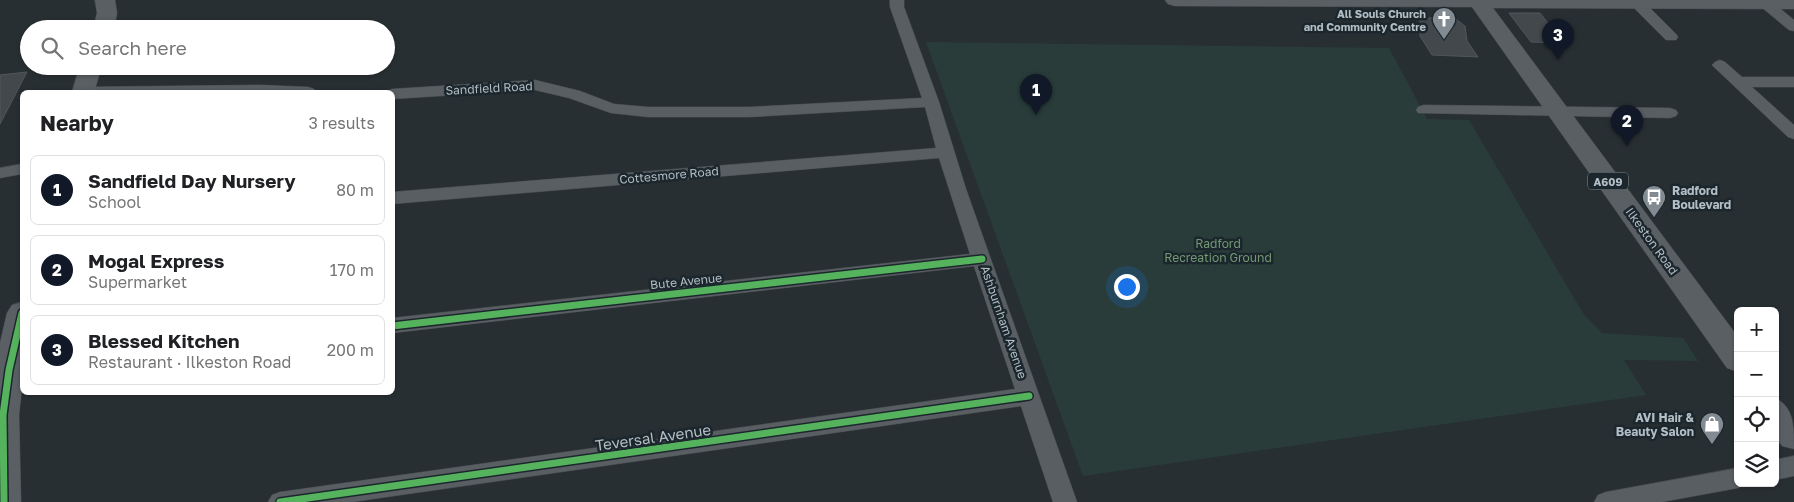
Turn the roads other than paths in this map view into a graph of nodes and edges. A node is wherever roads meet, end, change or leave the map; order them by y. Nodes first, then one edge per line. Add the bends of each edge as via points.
1 (105, 0) edge
2 (897, 0) edge
3 (1175, 0) edge
4 (1478, 1) edge
5 (1636, 2) junction
6 (1765, 3) junction
7 (1794, 3) edge
8 (105, 20) edge
9 (1794, 27) edge
10 (1778, 33) dead end
11 (1794, 34) edge
12 (1671, 37) dead end
13 (1720, 65) dead end
14 (89, 75) edge
15 (1738, 82) junction
16 (1794, 82) edge
17 (85, 90) edge
18 (395, 94) edge
19 (931, 102) junction
20 (611, 108) joint
21 (1424, 110) dead end
22 (1558, 112) junction
23 (1670, 113) dead end
24 (1794, 134) edge
25 (946, 152) junction
26 (20, 169) edge
27 (0, 172) edge
28 (395, 198) edge
29 (982, 259) junction
30 (395, 326) edge
31 (20, 332) edge
32 (1734, 354) edge
33 (16, 369) edge
34 (1030, 396) junction
35 (1, 416) edge
36 (1779, 416) edge
37 (1794, 436) edge
38 (1794, 466) edge
39 (1779, 469) edge
40 (1734, 479) edge
41 (4, 502) edge
42 (280, 502) edge
43 (1066, 502) edge
44 (1606, 502) edge

1 - 8 main road
2 - 19 street, Ashburnham Avenue
3 - 4 main road
4 - 5 main road
4 - 22 main road, Ilkeston Road / A609
5 - 6 main road
5 - 12 street
6 - 7 main road
6 - 9 street
10 - 11 street
13 - 15 street
14 - 17 main road
15 - 16 street
15 - 24 street
18 - 20 street, Sandfield Road via 535,85 574,94
19 - 20 street via 749,112 648,112
19 - 25 street, Ashburnham Avenue
21 - 22 street
22 - 23 street
22 - 32 main road, Ilkeston Road / A609
25 - 28 street, Cottesmore Road
25 - 29 street, Ashburnham Avenue
26 - 27 street
29 - 30 street, Bute Avenue
29 - 34 street, Ashburnham Avenue
31 - 33 main road
33 - 35 main road
34 - 42 street, Teversal Avenue
34 - 43 street, Ashburnham Avenue
35 - 41 main road
36 - 37 main road
38 - 39 street
40 - 44 street

